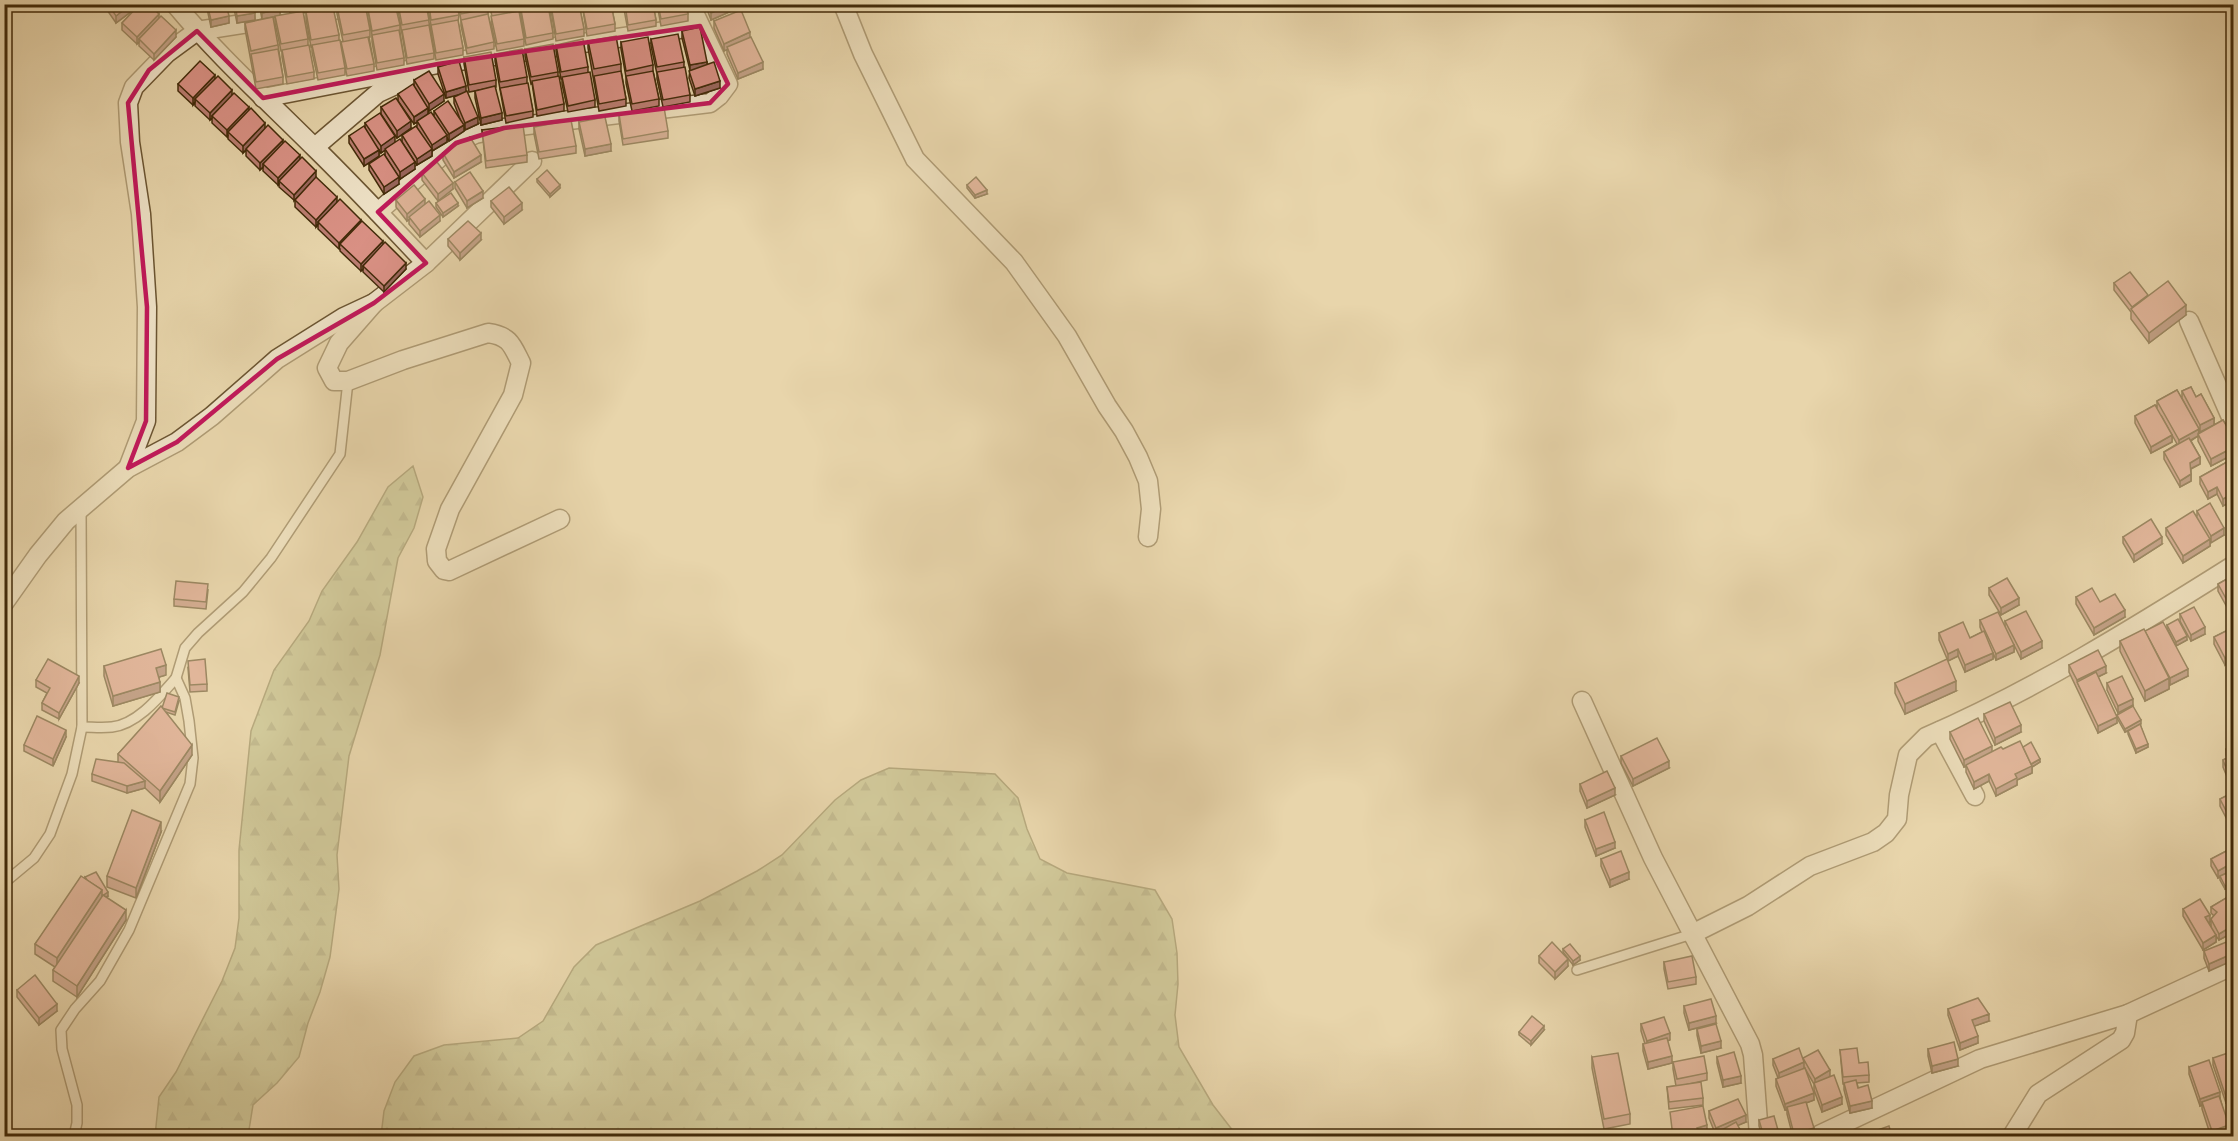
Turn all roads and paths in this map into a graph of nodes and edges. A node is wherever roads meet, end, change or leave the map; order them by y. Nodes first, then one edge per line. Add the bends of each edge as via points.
1 (175, 4) edge
2 (371, 4) edge
3 (690, 4) edge
4 (843, 4) edge
5 (700, 26) junction
6 (197, 31) junction
7 (438, 64) junction
8 (263, 98) junction
9 (315, 147) junction
10 (532, 161) dead end
11 (378, 212) junction
12 (426, 263) junction
13 (374, 303) junction
14 (2189, 321) dead end
15 (348, 381) junction
16 (2234, 424) edge
17 (128, 468) junction
18 (81, 507) junction
19 (560, 519) dead end
20 (1149, 537) dead end
21 (2234, 565) edge
22 (4, 603) edge
23 (176, 678) junction
24 (1582, 700) dead end
25 (82, 727) junction
26 (1940, 731) junction
27 (1975, 796) dead end
28 (4, 883) edge
29 (1692, 933) junction
30 (2234, 965) edge
31 (1577, 970) dead end
32 (2128, 1014) junction
33 (74, 1137) edge
34 (1759, 1137) edge
35 (1818, 1137) edge
36 (2012, 1137) edge

1 - 6 street
2 - 6 street
3 - 5 street
4 - 20 street via 915,159 1014,262 1067,336 1138,456 1148,481
5 - 7 street
5 - 11 street via 728,84 710,103 475,134 456,143
6 - 8 street
6 - 17 street via 149,70 134,87 128,103 147,307 146,421
7 - 8 street
7 - 9 street via 378,93
8 - 9 street
9 - 11 street
10 - 12 street
11 - 12 street
12 - 13 street
13 - 15 street via 339,343 327,368 334,381
13 - 17 street via 344,316 277,358 203,423
14 - 16 street
15 - 19 street via 488,333 501,335 511,342 522,363 516,389 450,509 436,549 437,561 449,572
15 - 23 lane via 340,454 264,566 185,648
17 - 18 street
18 - 22 street via 38,555
18 - 25 lane
21 - 26 street via 2137,627
23 - 25 lane via 134,718 114,727
23 - 33 lane via 189,721 193,758 190,784 129,930 100,981 61,1030 77,1105
24 - 29 street via 1653,858
25 - 28 lane via 72,774 50,834 34,858
26 - 27 street
26 - 29 street via 1926,737 1908,754 1897,819 1886,833 1873,842 1810,866 1748,906
29 - 31 lane
29 - 34 street via 1750,1044
30 - 32 street
32 - 35 street via 1980,1059
32 - 36 street via 2121,1040 2038,1094

